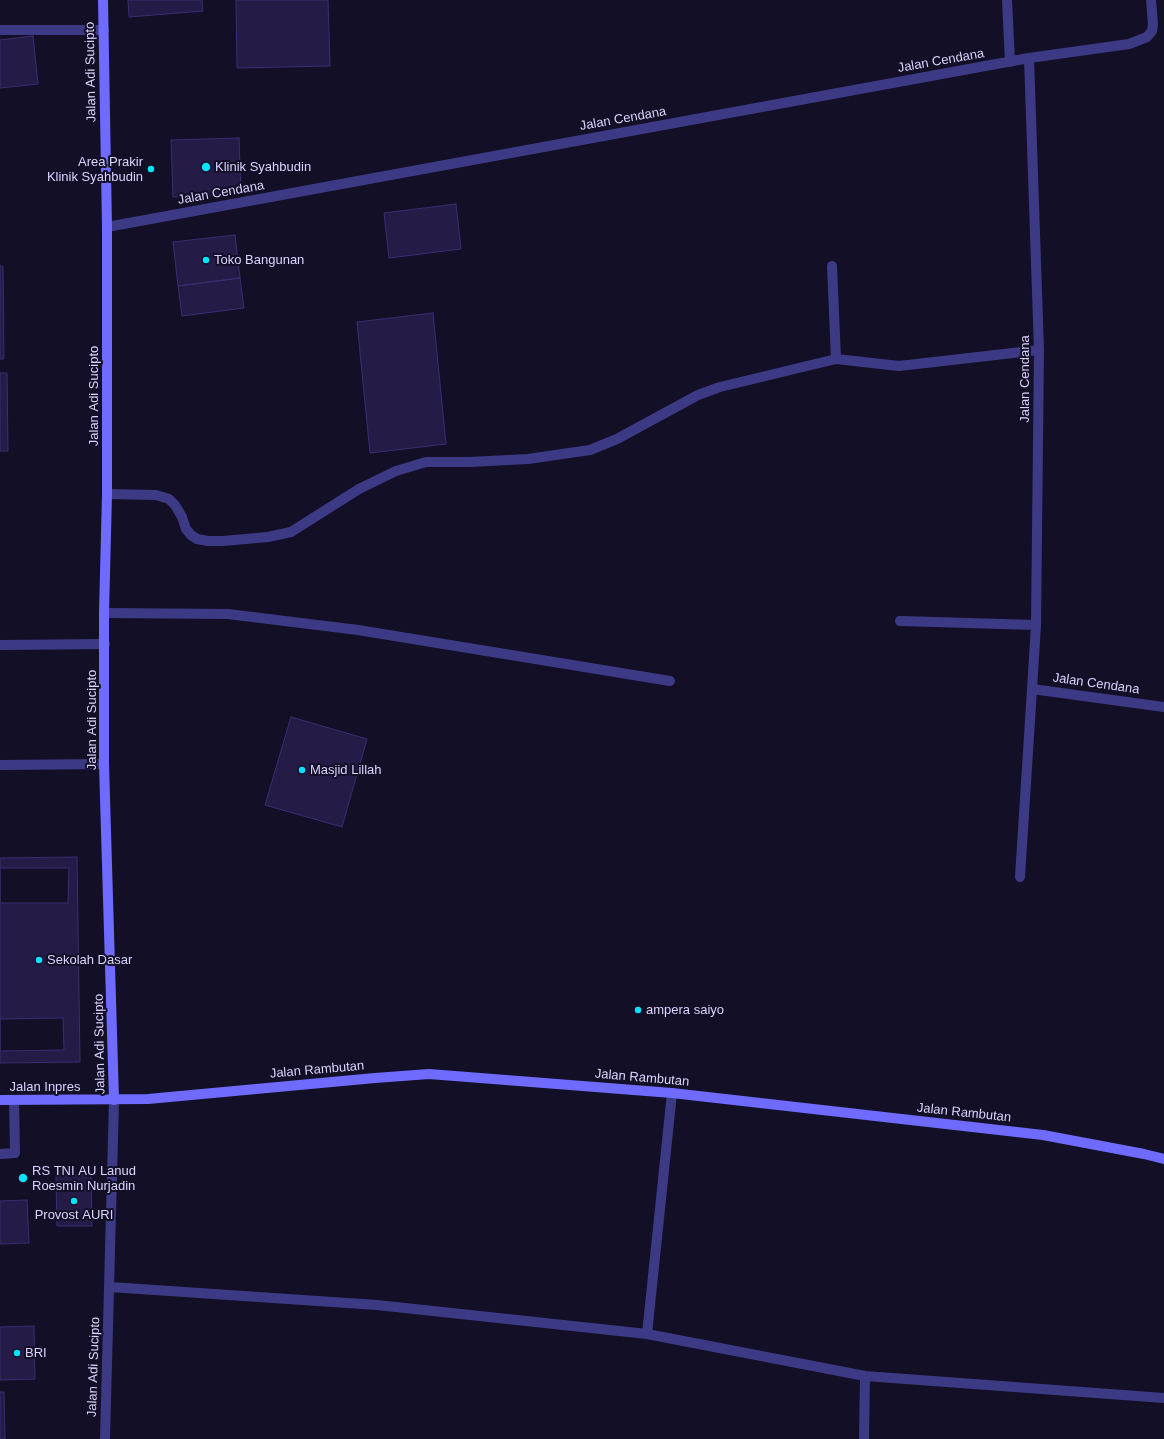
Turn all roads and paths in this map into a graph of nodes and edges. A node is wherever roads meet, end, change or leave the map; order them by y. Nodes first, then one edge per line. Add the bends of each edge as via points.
1 (103, 0) edge
2 (1007, 0) edge
3 (1151, 0) edge
4 (0, 30) edge
5 (104, 30) junction
6 (1029, 58) junction
7 (1010, 62) junction
8 (106, 227) junction
9 (832, 266) dead end
10 (1039, 350) junction
11 (836, 359) junction
12 (108, 494) junction
13 (104, 613) junction
14 (900, 621) dead end
15 (1036, 625) junction
16 (105, 644) junction
17 (0, 645) edge
18 (670, 681) dead end
19 (1032, 689) junction
20 (1164, 707) edge
21 (104, 764) junction
22 (0, 765) edge
23 (1020, 877) dead end
24 (672, 1093) junction
25 (0, 1100) edge
26 (14, 1100) junction
27 (114, 1100) junction
28 (0, 1154) edge
29 (1164, 1159) edge
30 (110, 1287) junction
31 (647, 1334) junction
32 (865, 1376) junction
33 (1164, 1398) edge
34 (105, 1439) edge
35 (864, 1439) edge

1 - 5 main road, Jalan Adi Sucipto
2 - 7 street
3 - 6 street via 1153,24 1152,31 1147,37 1129,44
4 - 5 street
5 - 8 main road, Jalan Adi Sucipto
6 - 7 street, Jalan Cendana
6 - 10 street, Jalan Cendana
7 - 8 street, Jalan Cendana
8 - 12 main road, Jalan Adi Sucipto
9 - 11 street
10 - 11 street via 899,366
10 - 15 street, Jalan Cendana
11 - 12 street via 720,387 698,395 617,439 590,450 528,459 426,462 396,471 359,490 291,532 268,537 223,541 197,539 186,529 179,511 169,499 156,495
12 - 13 main road, Jalan Adi Sucipto
13 - 16 main road, Jalan Adi Sucipto
13 - 18 street via 236,615 358,630
14 - 15 street
15 - 19 street, Jalan Cendana
16 - 17 street
16 - 21 main road, Jalan Adi Sucipto
19 - 20 street, Jalan Cendana
19 - 23 street
21 - 22 street
21 - 27 main road, Jalan Adi Sucipto
24 - 27 main road, Jalan Rambutan via 429,1074
24 - 29 main road, Jalan Rambutan via 1043,1135
24 - 31 street
25 - 26 main road, Jalan Inpres
26 - 27 main road, Jalan Inpres
26 - 28 street via 15,1153
27 - 30 street, Jalan Adi Sucipto
30 - 31 street via 377,1305
30 - 34 street, Jalan Adi Sucipto
31 - 32 street
32 - 33 street
32 - 35 street

